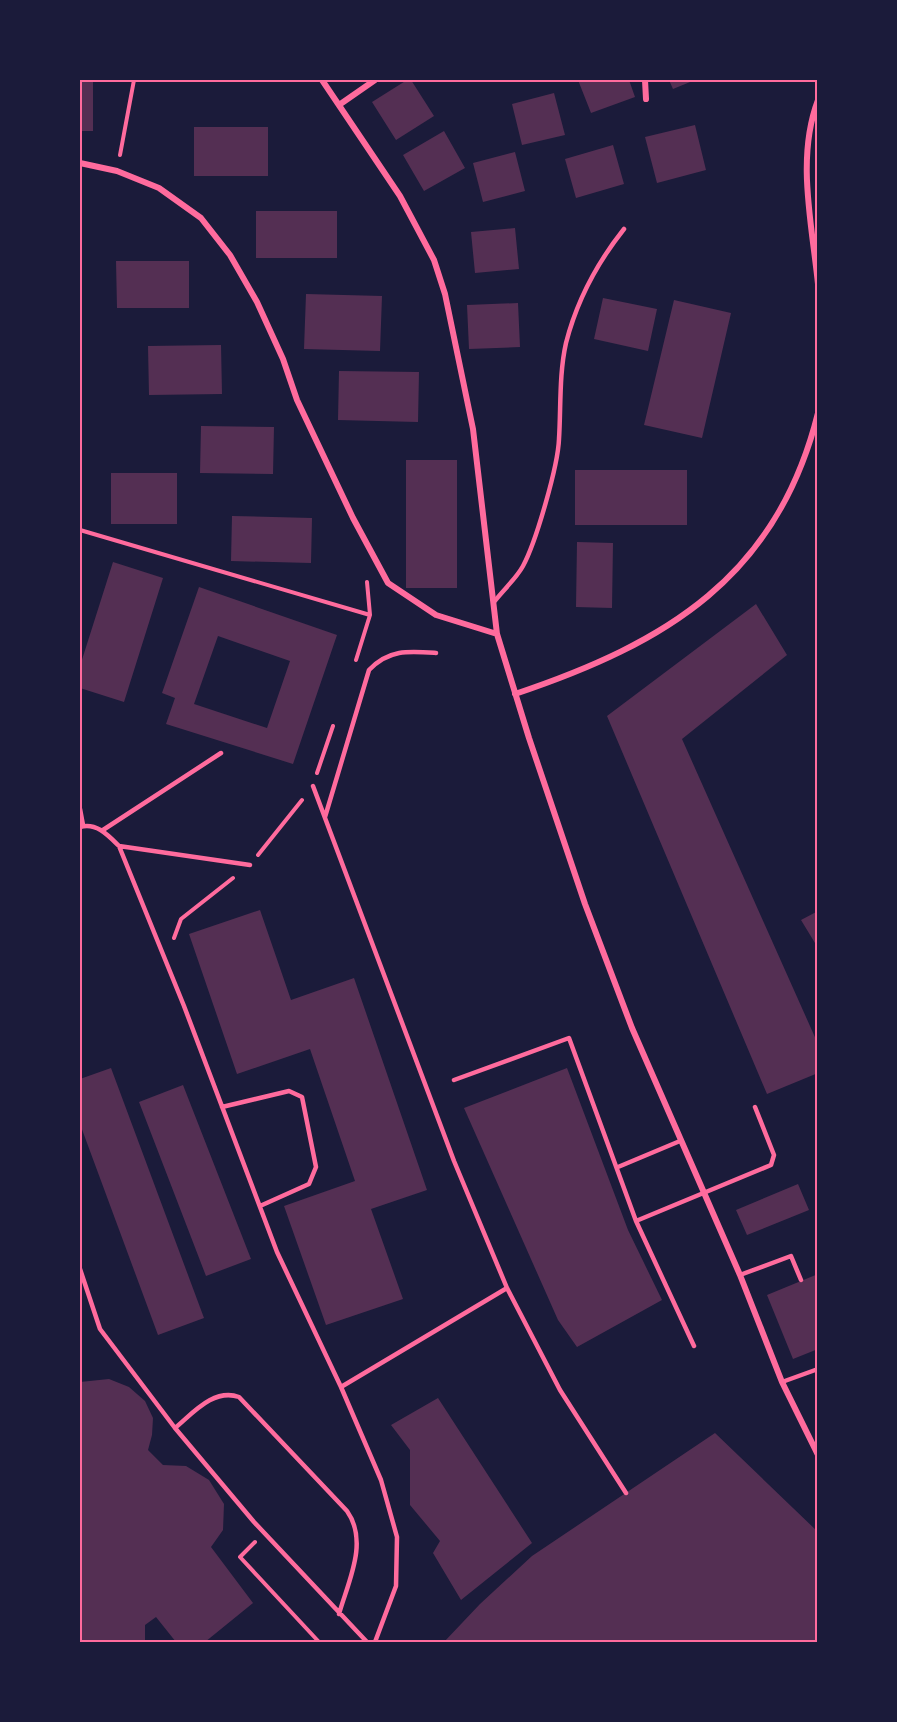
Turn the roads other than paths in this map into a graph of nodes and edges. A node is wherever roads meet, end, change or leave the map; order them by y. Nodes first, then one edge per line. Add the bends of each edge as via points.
1 (322, 80) edge
2 (375, 80) edge
3 (645, 80) edge
4 (646, 99) dead end
5 (818, 100) edge
6 (339, 105) junction
7 (80, 163) edge
8 (624, 229) dead end
9 (818, 284) edge
10 (818, 413) edge
11 (494, 602) junction
12 (497, 634) junction
13 (436, 653) dead end
14 (516, 694) junction
15 (221, 753) dead end
16 (313, 786) road end
17 (80, 809) edge
18 (325, 817) junction
19 (81, 826) edge
20 (103, 830) junction
21 (119, 846) junction
22 (250, 865) road end
23 (454, 1080) dead end
24 (222, 1107) junction
25 (755, 1107) dead end
26 (680, 1141) junction
27 (618, 1167) junction
28 (705, 1194) junction
29 (260, 1206) junction
30 (636, 1221) junction
31 (80, 1269) edge
32 (740, 1275) junction
33 (801, 1281) dead end
34 (507, 1288) junction
35 (694, 1346) dead end
36 (818, 1369) edge
37 (782, 1382) junction
38 (341, 1387) junction
39 (175, 1428) junction
40 (818, 1455) edge
41 (626, 1493) dead end
42 (339, 1614) junction
43 (367, 1642) edge
44 (375, 1642) edge

1 - 6 street
2 - 6 street
3 - 4 street
5 - 9 street via 806,149
6 - 11 street via 400,196 434,260 445,294 473,429
7 - 12 street via 117,171 159,188 201,218 230,255 257,302 297,400 388,583 436,615
8 - 11 lane via 588,282 566,344 560,442 531,551
10 - 14 street via 807,453 783,505 755,548 711,595 640,644 589,668
11 - 12 street
12 - 14 street
13 - 18 lane via 392,653 369,670
14 - 26 street via 585,904
15 - 20 lane
16 - 18 lane
17 - 19 lane
18 - 34 lane via 454,1161
19 - 20 lane
20 - 21 lane
21 - 22 lane
21 - 24 lane
23 - 27 lane via 569,1038
24 - 29 lane
24 - 29 lane via 289,1091 302,1097 316,1167 314,1177 309,1184
25 - 28 lane via 774,1155 771,1165
26 - 27 lane
26 - 28 street
27 - 30 lane
28 - 30 lane
28 - 32 street
29 - 38 lane via 277,1252
30 - 35 lane
31 - 39 lane via 100,1329
32 - 33 lane via 791,1256
32 - 37 street
34 - 38 lane
34 - 41 lane via 560,1390
36 - 37 lane
37 - 40 street
38 - 44 lane via 381,1480 397,1537 396,1586
39 - 42 lane
39 - 42 lane via 214,1398 228,1393 239,1397 347,1511 357,1531 358,1546
42 - 43 lane

